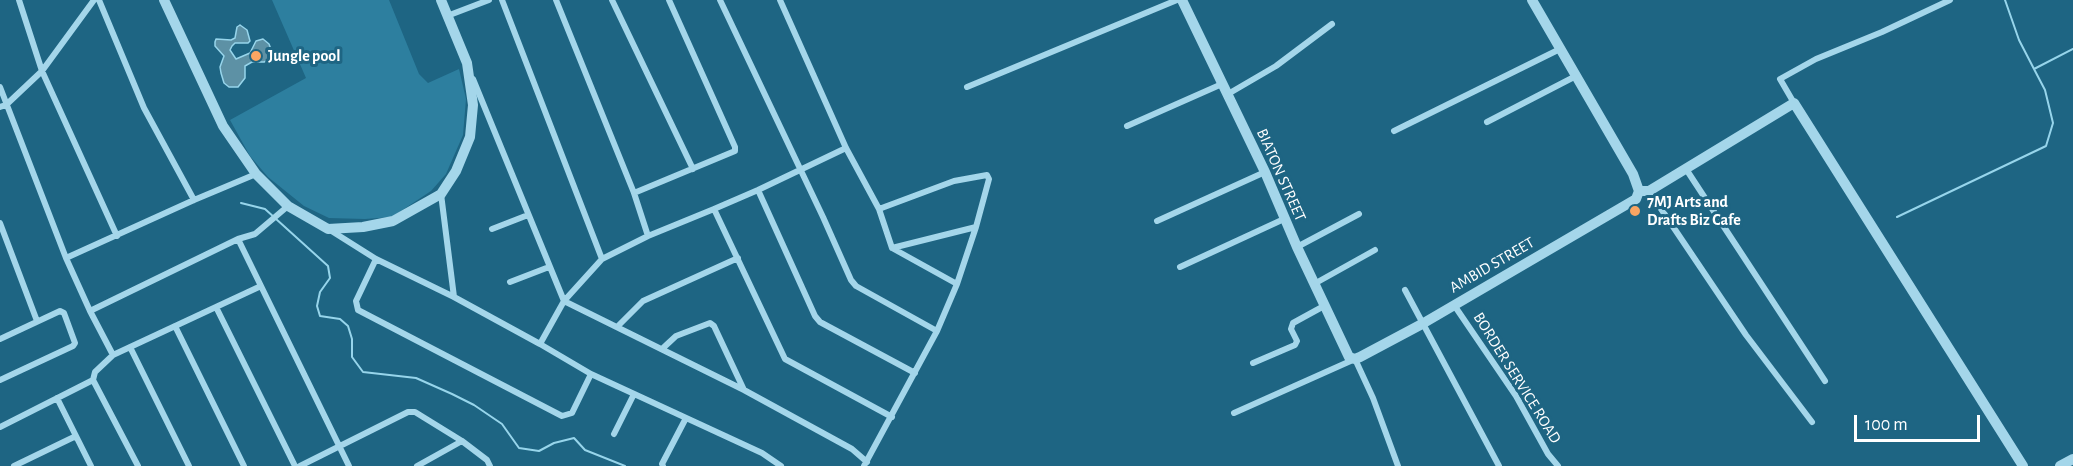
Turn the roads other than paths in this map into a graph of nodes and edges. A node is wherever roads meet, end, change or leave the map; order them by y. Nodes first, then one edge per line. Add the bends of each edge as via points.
1 (19, 0) edge
2 (94, 0) edge
3 (99, 0) edge
4 (164, 0) edge
5 (441, 0) edge
6 (489, 0) edge
7 (502, 0) edge
8 (556, 0) edge
9 (612, 0) edge
10 (669, 0) edge
11 (720, 0) edge
12 (780, 0) edge
13 (1177, 0) edge
14 (1182, 0) edge
15 (1532, 0) edge
16 (1950, 0) edge
17 (447, 16) junction
18 (1332, 24) dead end
19 (1560, 49) junction
20 (467, 63) junction
21 (42, 71) junction
22 (1576, 76) junction
23 (0, 87) edge
24 (966, 87) dead end
25 (1225, 89) junction
26 (1794, 103) junction
27 (3, 106) edge
28 (1487, 122) dead end
29 (1127, 126) dead end
30 (1394, 131) dead end
31 (846, 148) junction
32 (693, 169) junction
33 (1686, 169) junction
34 (801, 170) junction
35 (1265, 172) junction
36 (256, 174) junction
37 (758, 190) junction
38 (1644, 191) junction
39 (634, 193) junction
40 (441, 194) junction
41 (194, 200) junction
42 (284, 209) junction
43 (714, 209) junction
44 (879, 209) junction
45 (1359, 214) dead end
46 (528, 215) junction
47 (1284, 219) junction
48 (1157, 221) dead end
49 (0, 223) edge
50 (975, 227) junction
51 (328, 229) junction
52 (492, 230) dead end
53 (117, 236) junction
54 (648, 236) junction
55 (238, 239) junction
56 (1297, 247) junction
57 (892, 248) junction
58 (1375, 250) dead end
59 (66, 258) junction
60 (738, 258) junction
61 (376, 259) junction
62 (602, 259) junction
63 (549, 267) junction
64 (1180, 267) dead end
65 (510, 282) dead end
66 (957, 284) junction
67 (1314, 284) junction
68 (261, 286) junction
69 (1405, 290) dead end
70 (454, 297) junction
71 (564, 301) junction
72 (1454, 304) junction
73 (1324, 306) junction
74 (216, 307) junction
75 (90, 311) junction
76 (37, 321) junction
77 (1422, 324) junction
78 (175, 326) junction
79 (617, 327) junction
80 (937, 332) junction
81 (0, 339) edge
82 (540, 344) junction
83 (130, 346) junction
84 (662, 349) junction
85 (113, 355) junction
86 (1355, 359) junction
87 (1253, 363) dead end
88 (915, 373) junction
89 (591, 374) junction
90 (0, 380) edge
91 (93, 380) junction
92 (1825, 381) dead end
93 (744, 390) junction
94 (634, 394) junction
95 (57, 398) junction
96 (1234, 413) dead end
97 (892, 417) junction
98 (686, 418) junction
99 (1812, 422) dead end
100 (0, 427) edge
101 (614, 434) dead end
102 (76, 436) junction
103 (462, 441) junction
104 (339, 446) junction
105 (2073, 459) edge
106 (866, 464) edge
107 (14, 466) edge
108 (91, 466) edge
109 (138, 466) edge
110 (189, 466) edge
111 (244, 466) edge
112 (295, 466) edge
113 (300, 466) edge
114 (350, 466) edge
115 (417, 466) edge
116 (490, 466) edge
117 (663, 466) edge
118 (781, 466) edge
119 (1398, 466) edge
120 (1499, 466) edge
121 (1557, 466) edge
122 (2023, 466) edge
123 (2060, 466) edge

1 - 21 street
2 - 21 street
3 - 41 street via 144,108
4 - 36 street via 223,126
5 - 17 street
6 - 17 street
7 - 62 street
8 - 39 street
9 - 32 street
10 - 32 street via 735,147 735,151
11 - 34 street
12 - 31 street
13 - 24 street
14 - 25 street, BIATON STREET
15 - 19 street
16 - 26 street via 1780,79
17 - 20 street
18 - 25 street via 1276,66
19 - 22 street
19 - 30 street
20 - 40 street via 473,105 470,136 456,171
20 - 46 street
21 - 27 street
21 - 53 street
22 - 28 street
22 - 38 street
23 - 27 street
25 - 29 street
25 - 35 street, BIATON STREET
26 - 33 street, AMBID STREET
26 - 122 street
27 - 59 street
31 - 34 street
31 - 44 street
32 - 39 street
33 - 38 street, AMBID STREET
33 - 92 street
34 - 37 street
34 - 80 street via 856,286
35 - 47 street, BIATON STREET
35 - 48 street
36 - 41 street
36 - 42 street
37 - 43 street
37 - 88 street via 820,322
38 - 72 street, AMBID STREET
38 - 99 street
39 - 54 street
40 - 51 street via 393,221
40 - 70 street
41 - 53 street
42 - 51 street
42 - 55 street via 255,234
43 - 54 street
43 - 60 street
44 - 50 street via 954,182 987,175
44 - 57 street
45 - 56 street
46 - 52 street
46 - 63 street
47 - 56 street, BIATON STREET
47 - 64 street
49 - 76 street
50 - 57 street
50 - 66 street
51 - 61 street
53 - 59 street
54 - 62 street
55 - 68 street
55 - 75 street
56 - 67 street, BIATON STREET
57 - 66 street
58 - 67 street
59 - 75 street
60 - 79 street via 643,301
60 - 97 street via 785,359
61 - 70 street
61 - 89 street via 356,301 358,310 562,416 572,413
62 - 71 street
63 - 65 street
63 - 71 street
66 - 80 street
67 - 73 street, BIATON STREET
68 - 74 street
68 - 104 street
69 - 77 street
70 - 82 street
71 - 79 street
71 - 82 street
72 - 77 street, AMBID STREET
72 - 121 street, BORDER SERVICE ROAD
73 - 86 street, BIATON STREET via 1346,353
73 - 87 street via 1293,322 1295,345
74 - 78 street
74 - 112 street
75 - 85 street
76 - 81 street
76 - 90 street via 60,311 64,313 75,343
77 - 86 street, AMBID STREET
77 - 120 street
78 - 83 street
78 - 111 street
79 - 84 street
80 - 88 street
82 - 89 street
83 - 85 street
83 - 110 street
84 - 93 street
84 - 93 street via 676,336 710,323
85 - 91 street via 95,372
86 - 96 street
86 - 119 street
88 - 97 street
89 - 94 street
91 - 95 street
91 - 109 street
93 - 106 street via 852,449
94 - 98 street
94 - 101 street
95 - 100 street
95 - 102 street
97 - 106 street
98 - 117 street
98 - 118 street via 762,453
102 - 107 street
102 - 108 street
103 - 104 street via 415,412 408,412
103 - 115 street
103 - 116 street
104 - 113 street
104 - 114 street
105 - 123 street

